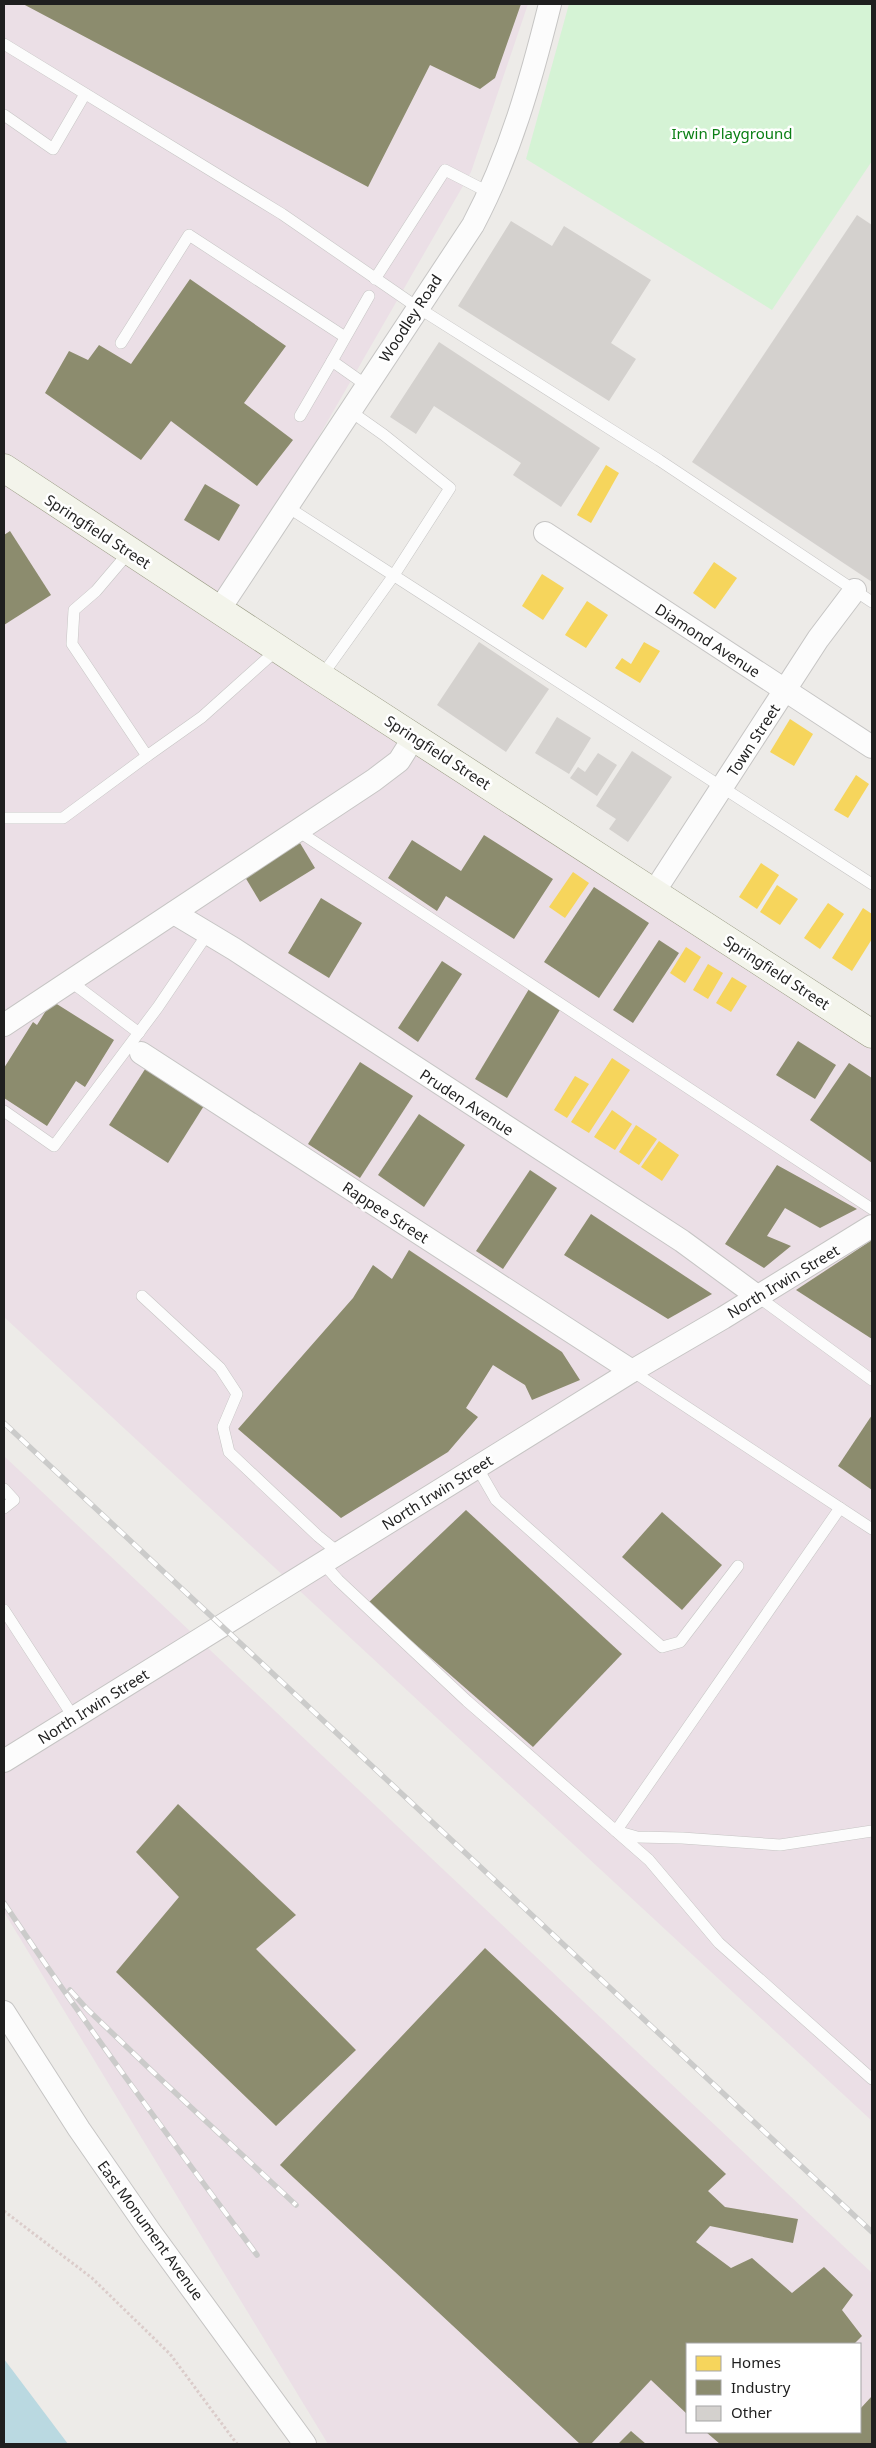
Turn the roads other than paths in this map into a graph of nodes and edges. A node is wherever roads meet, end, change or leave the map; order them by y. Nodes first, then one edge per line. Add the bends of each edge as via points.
1 (550, 4) edge
2 (4, 44) edge
3 (85, 94) junction
4 (4, 115) edge
5 (490, 193) junction
6 (375, 279) junction
7 (369, 296) dead end
8 (417, 307) junction
9 (345, 337) junction
10 (121, 343) dead end
11 (332, 360) junction
12 (366, 385) junction
13 (350, 411) junction
14 (300, 416) dead end
15 (6, 474) edge
16 (286, 506) junction
17 (545, 533) dead end
18 (130, 552) junction
19 (394, 574) junction
20 (864, 596) edge
21 (219, 610) junction
22 (279, 648) junction
23 (322, 677) junction
24 (785, 690) junction
25 (414, 737) junction
26 (872, 746) edge
27 (147, 756) junction
28 (723, 786) junction
29 (4, 818) edge
30 (298, 830) junction
31 (872, 884) edge
32 (654, 892) junction
33 (174, 913) junction
34 (208, 933) junction
35 (70, 981) junction
36 (4, 1025) edge
37 (872, 1034) edge
38 (140, 1043) junction
39 (4, 1111) edge
40 (872, 1209) edge
41 (872, 1226) edge
42 (142, 1296) dead end
43 (757, 1296) junction
44 (632, 1370) junction
45 (872, 1380) edge
46 (477, 1467) junction
47 (4, 1489) edge
48 (4, 1508) edge
49 (840, 1508) junction
50 (872, 1529) edge
51 (331, 1558) junction
52 (738, 1566) dead end
53 (4, 1610) edge
54 (74, 1718) junction
55 (4, 1761) edge
56 (616, 1831) junction
57 (872, 1831) edge
58 (4, 2012) edge
59 (872, 2079) edge
60 (305, 2444) edge

1 - 5 street, Woodley Road via 531,80
2 - 3 lane
3 - 4 lane via 53,149
3 - 6 lane via 282,214
5 - 6 lane via 445,170
5 - 8 street, Woodley Road via 473,225
6 - 8 lane
7 - 9 lane
8 - 12 street, Woodley Road
8 - 20 lane via 659,460
9 - 10 lane via 189,234
9 - 11 lane
11 - 12 lane
11 - 14 lane
12 - 13 street, Woodley Road
13 - 16 street, Woodley Road
13 - 19 lane via 450,488
15 - 18 main road, Springfield Street
16 - 19 lane
16 - 21 street, Woodley Road
17 - 24 street, Diamond Avenue
18 - 21 main road, Springfield Street
18 - 27 lane via 96,591 74,610 72,644
19 - 23 lane
19 - 28 lane via 412,589
20 - 24 street, Town Street via 818,639
21 - 22 main road, Springfield Street
22 - 23 main road, Springfield Street
22 - 27 lane via 202,717
23 - 25 main road, Springfield Street
24 - 26 street, Diamond Avenue
24 - 28 street, Town Street
25 - 30 street via 398,761
25 - 32 main road, Springfield Street
27 - 29 lane via 63,818
28 - 31 lane
28 - 32 street, Town Street
30 - 33 street
30 - 40 lane
32 - 37 main road, Springfield Street
33 - 34 street, Pruden Avenue
33 - 35 street
34 - 38 lane
34 - 43 street, Pruden Avenue via 682,1241
35 - 36 street
35 - 38 lane
38 - 39 lane via 54,1146
38 - 44 street, Rappee Street
41 - 43 street, North Irwin Street
42 - 51 lane via 220,1368 238,1394 223,1427 229,1452 318,1536
43 - 44 street, North Irwin Street
43 - 45 lane
44 - 46 street, North Irwin Street
44 - 49 lane
46 - 51 street, North Irwin Street
46 - 52 lane via 496,1500 662,1648 680,1642
47 - 48 lane via 14,1500
49 - 50 lane
49 - 56 lane
51 - 54 street, North Irwin Street
51 - 56 lane via 467,1701
53 - 54 lane
54 - 55 street, North Irwin Street
56 - 57 lane via 637,1837 780,1845
56 - 59 lane via 649,1860 720,1943
58 - 60 street, East Monument Avenue via 151,2234

